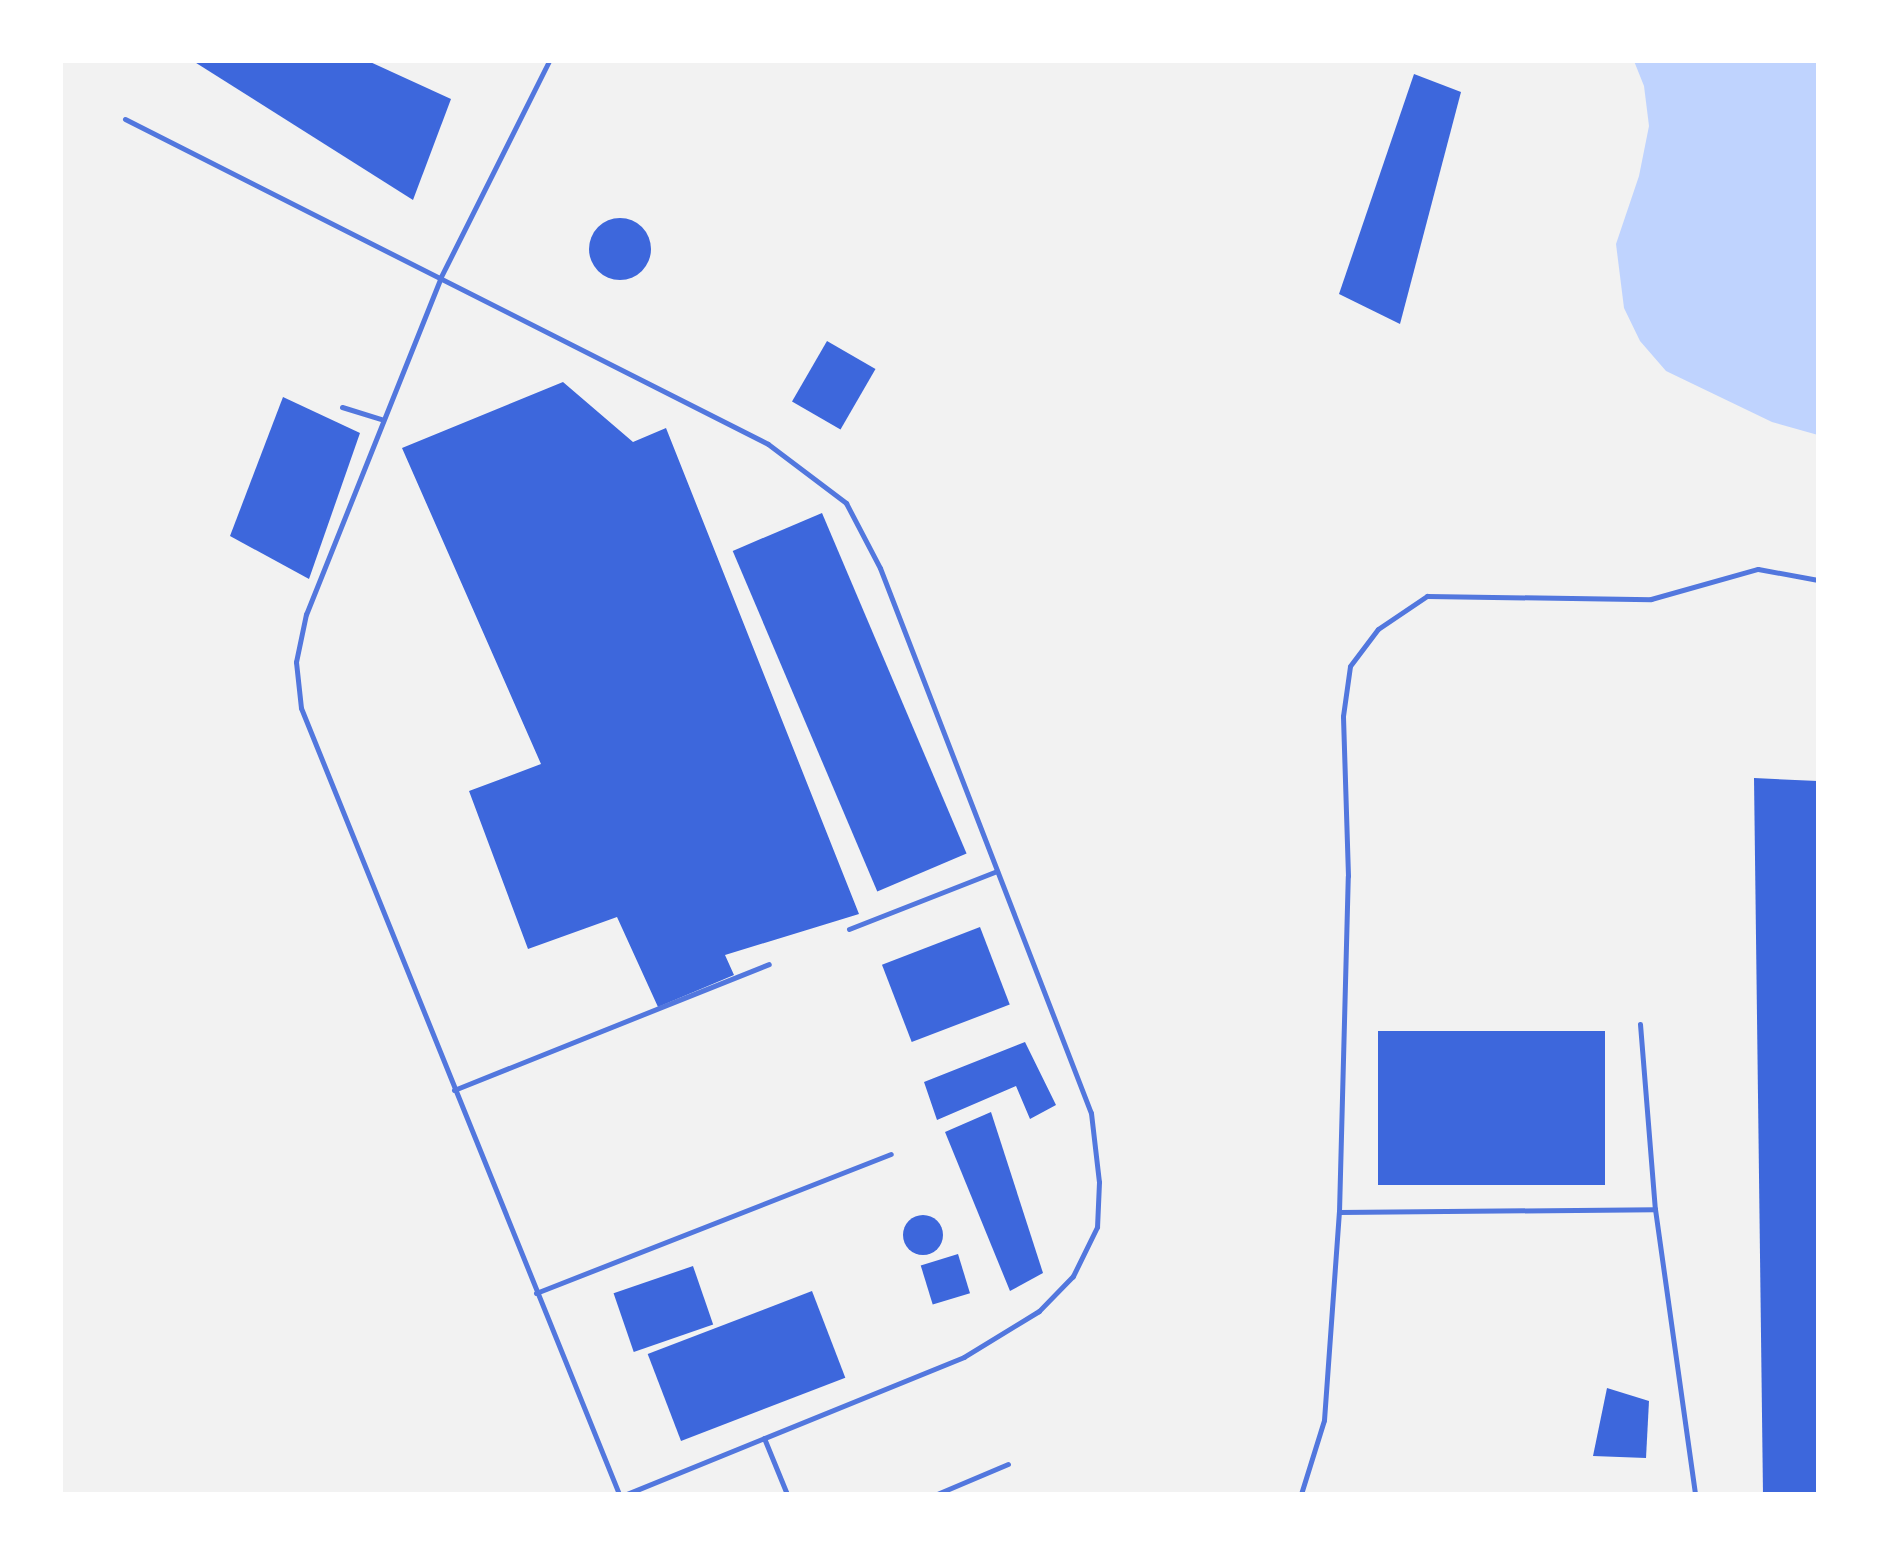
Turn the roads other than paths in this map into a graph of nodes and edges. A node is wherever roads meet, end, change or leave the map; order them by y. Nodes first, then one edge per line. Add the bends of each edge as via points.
1 (549, 61) edge
2 (125, 119) dead end
3 (440, 277) junction
4 (342, 407) dead end
5 (382, 419) junction
6 (1818, 580) edge
7 (998, 871) junction
8 (849, 929) dead end
9 (769, 964) dead end
10 (1640, 1024) dead end
11 (454, 1090) junction
12 (891, 1154) dead end
13 (1655, 1209) junction
14 (1339, 1212) junction
15 (536, 1293) junction
16 (764, 1438) junction
17 (1008, 1464) dead end
18 (619, 1494) edge
19 (626, 1494) edge
20 (787, 1494) edge
21 (937, 1494) edge
22 (1301, 1494) edge
23 (1695, 1494) edge

1 - 3 lane
2 - 3 lane
3 - 5 lane
3 - 7 lane via 768,444 846,503 880,568
4 - 5 lane
5 - 11 lane via 306,614 296,662 301,708
6 - 14 lane via 1758,569 1651,599 1427,596 1378,629 1350,666 1343,716 1348,876
7 - 8 lane
7 - 16 lane via 1091,1113 1099,1182 1097,1227 1073,1276 1039,1311 964,1357
9 - 11 lane
10 - 13 lane
11 - 15 lane
12 - 15 lane
13 - 14 lane
13 - 23 lane
14 - 22 lane via 1324,1420
15 - 18 lane
16 - 19 lane
16 - 20 lane
17 - 21 lane

